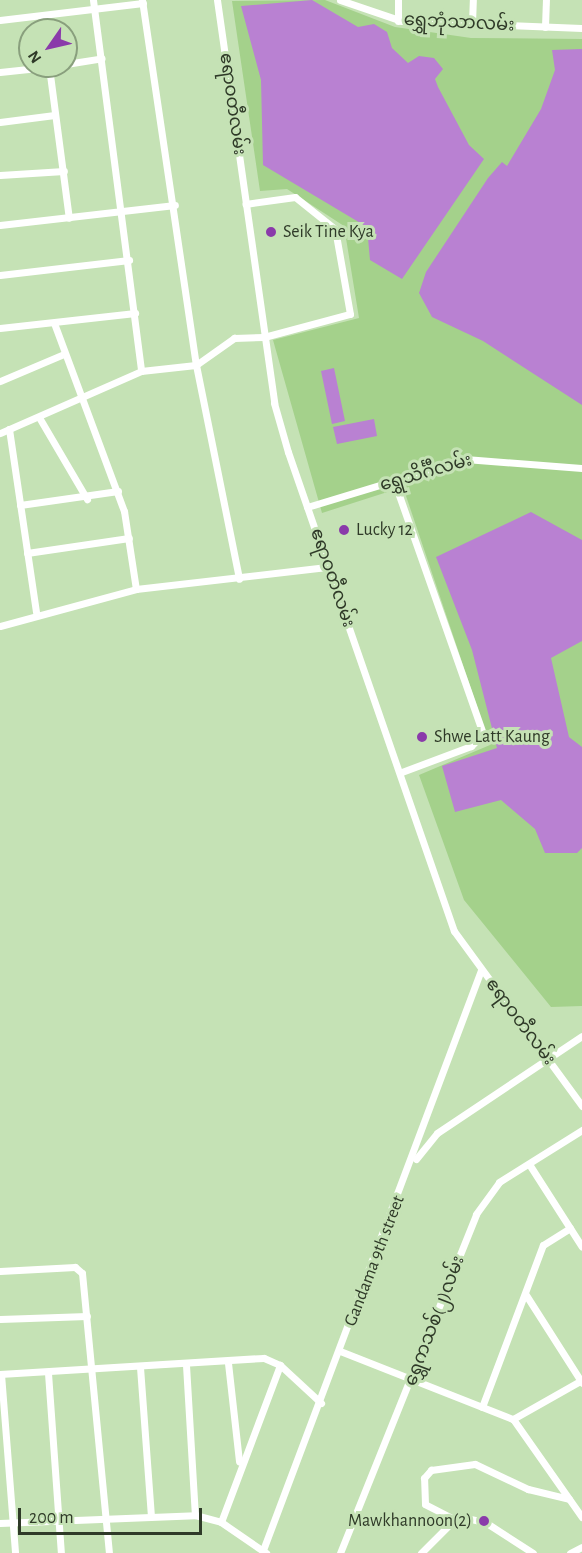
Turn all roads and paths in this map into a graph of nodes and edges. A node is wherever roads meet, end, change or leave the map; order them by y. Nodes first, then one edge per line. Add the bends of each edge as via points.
1 (93, 0) edge
2 (217, 0) edge
3 (340, 0) edge
4 (398, 0) edge
5 (473, 0) edge
6 (546, 0) edge
7 (142, 2) edge
8 (95, 11) junction
9 (0, 20) edge
10 (398, 21) junction
11 (472, 24) junction
12 (545, 27) junction
13 (582, 28) edge
14 (102, 58) junction
15 (78, 62) edge
16 (18, 70) edge
17 (0, 72) edge
18 (53, 78) edge
19 (55, 115) junction
20 (0, 122) edge
21 (64, 171) junction
22 (0, 175) edge
23 (245, 204) junction
24 (175, 205) junction
25 (124, 210) junction
26 (69, 218) junction
27 (0, 225) edge
28 (129, 260) junction
29 (0, 275) edge
30 (135, 313) junction
31 (54, 323) junction
32 (0, 328) edge
33 (264, 337) junction
34 (64, 354) junction
35 (196, 364) junction
36 (141, 371) junction
37 (0, 381) edge
38 (86, 397) junction
39 (40, 419) junction
40 (9, 429) junction
41 (0, 433) edge
42 (582, 468) edge
43 (394, 481) junction
44 (118, 491) junction
45 (87, 499) junction
46 (20, 506) junction
47 (308, 507) junction
48 (129, 538) junction
49 (27, 553) junction
50 (327, 567) junction
51 (239, 579) junction
52 (136, 589) junction
53 (36, 612) junction
54 (0, 626) edge
55 (402, 772) junction
56 (481, 970) junction
57 (582, 1036) edge
58 (546, 1058) junction
59 (582, 1106) edge
60 (582, 1130) edge
61 (529, 1164) junction
62 (411, 1165) junction
63 (570, 1228) junction
64 (582, 1247) edge
65 (0, 1271) edge
66 (526, 1295) junction
67 (87, 1316) junction
68 (0, 1319) edge
69 (340, 1351) junction
70 (228, 1363) junction
71 (186, 1365) junction
72 (280, 1365) junction
73 (140, 1367) junction
74 (93, 1371) junction
75 (48, 1373) junction
76 (1, 1374) edge
77 (412, 1380) junction
78 (582, 1381) edge
79 (321, 1403) junction
80 (482, 1407) junction
81 (513, 1419) junction
82 (240, 1463) junction
83 (569, 1499) junction
84 (195, 1515) junction
85 (151, 1517) junction
86 (582, 1517) edge
87 (452, 1518) junction
88 (106, 1520) junction
89 (0, 1522) edge
90 (15, 1522) junction
91 (60, 1522) junction
92 (220, 1522) junction
93 (582, 1546) edge
94 (264, 1552) edge
95 (15, 1553) edge
96 (61, 1553) edge
97 (109, 1553) edge
98 (340, 1553) edge
99 (422, 1553) edge
100 (533, 1553) edge
101 (570, 1553) edge

1 - 8 street
2 - 23 street, ဧရာဝတီလမ်း
3 - 10 street, ရွှေဘုံသာလမ်း
4 - 10 street
5 - 11 street
6 - 12 street
7 - 8 street
7 - 24 street
8 - 9 street
8 - 14 street
10 - 11 street, ရွှေဘုံသာလမ်း
11 - 12 street, ရွှေဘုံသာလမ်း
12 - 13 street, ရွှေဘုံသာလမ်း
14 - 15 street
14 - 25 street
16 - 17 street
18 - 19 street
19 - 20 street
19 - 21 street
21 - 22 street
21 - 26 street
23 - 33 street, ဧရာဝတီလမ်း
23 - 33 street via 295,197 335,230 351,309 347,316
24 - 25 street
24 - 35 street
25 - 26 street
25 - 28 street
26 - 27 street
28 - 29 street
28 - 30 street
30 - 31 street
30 - 36 street
31 - 32 street
31 - 34 street
33 - 35 street via 234,338
33 - 47 street, ဧရာဝတီလမ်း via 274,404
34 - 37 street
34 - 38 street
35 - 36 street
35 - 51 street
36 - 38 street
38 - 39 street
38 - 44 street
39 - 40 street
39 - 45 street
40 - 41 street
40 - 46 street
42 - 43 street, ရွှေသိင်္ဂီလမ်း via 483,457
43 - 47 street, ရွှေသိင်္ဂီလမ်း
43 - 55 street via 483,734 471,746
44 - 45 street
44 - 48 street
45 - 46 street
46 - 49 street
47 - 50 street, ဧရာဝတီလမ်း
48 - 49 street
48 - 52 street
49 - 53 street
50 - 51 street
50 - 55 street, ဧရာဝတီလမ်း
51 - 52 street
52 - 53 street
53 - 54 street
55 - 56 street, ဧရာဝတီလမ်း via 448,918
56 - 58 street, ဧရာဝတီလမ်း
56 - 62 street, Gandama 9th street
57 - 58 street
58 - 59 street, ဧရာဝတီလမ်း
58 - 62 street via 437,1133
60 - 61 street, ရွှေကသစ်(၂)လမ်း
61 - 63 street
61 - 77 street, ရွှေကသစ်(၂)လမ်း via 499,1182 476,1214
62 - 69 street, Gandama 9th street
63 - 64 street
63 - 66 street via 543,1245
65 - 67 street via 80,1269
66 - 78 street
66 - 80 street
67 - 68 street
67 - 74 street
69 - 77 street
69 - 79 street, Gandama 9th street
70 - 71 street
70 - 72 street via 264,1358
70 - 82 street
71 - 73 street
71 - 84 street
72 - 79 street
72 - 82 street
73 - 74 street
73 - 85 street
74 - 75 street
74 - 88 street
75 - 76 street
75 - 91 street
76 - 90 street
77 - 80 street
77 - 98 street, ရွှေကသစ်(၂)လမ်း
78 - 81 street
79 - 94 street, Gandama 9th street
80 - 81 street
81 - 83 street
82 - 92 street
83 - 86 street
83 - 87 street via 528,1489 474,1464 431,1470 424,1478 425,1504
84 - 85 street
84 - 92 street
85 - 88 street
87 - 99 street
87 - 100 street via 485,1522
88 - 91 street
88 - 97 street
89 - 90 street
90 - 91 street
90 - 95 street
91 - 96 street
92 - 94 street
93 - 101 street

